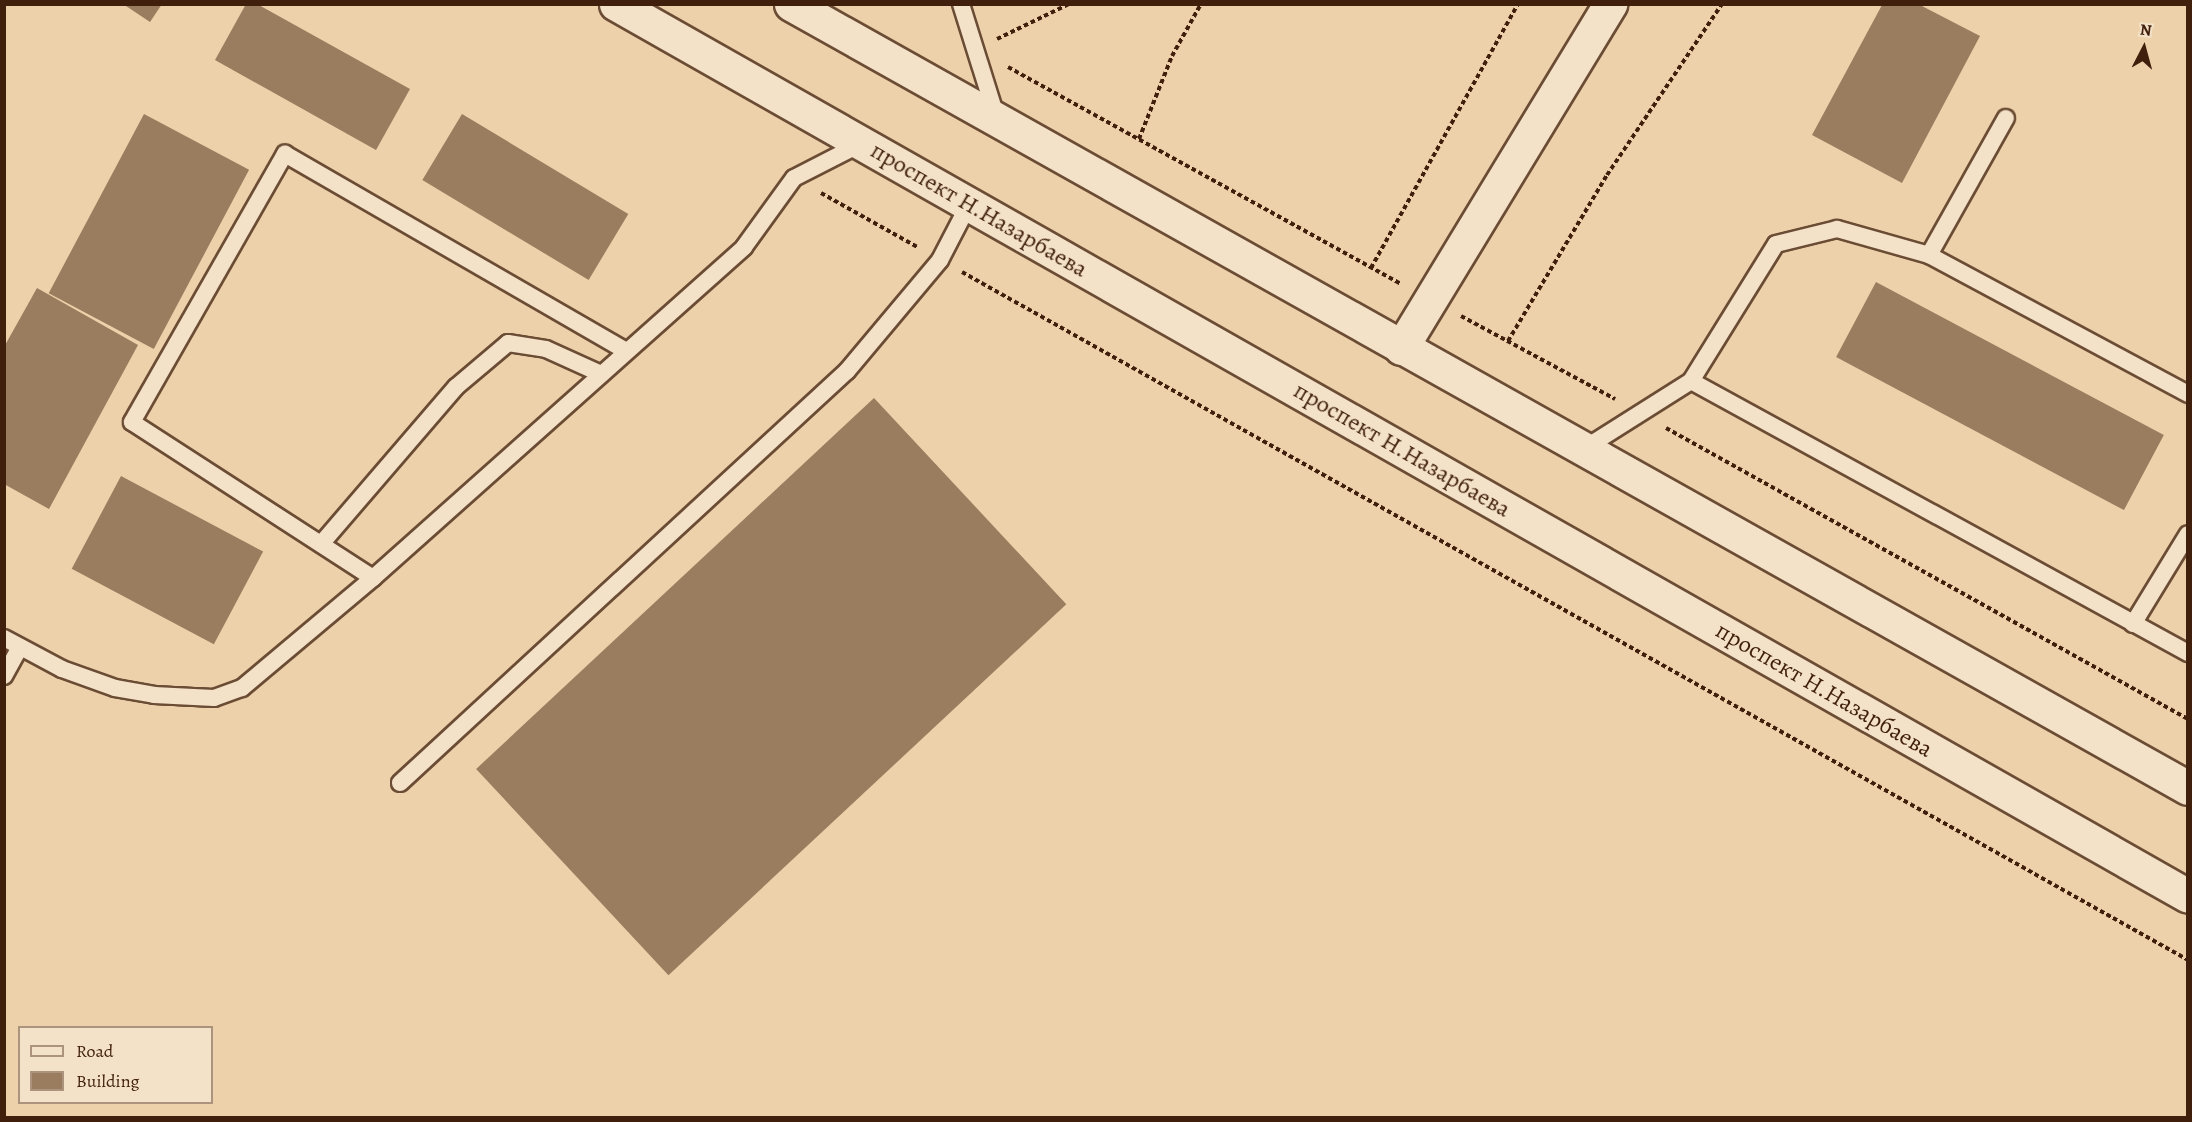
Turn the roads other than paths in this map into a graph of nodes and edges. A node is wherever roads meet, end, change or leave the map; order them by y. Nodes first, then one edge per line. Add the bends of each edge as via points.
1 (616, 4) edge
2 (791, 4) edge
3 (961, 4) edge
4 (1610, 4) edge
5 (996, 116) junction
6 (2006, 118) dead end
7 (862, 143) junction
8 (969, 204) junction
9 (1929, 255) junction
10 (1401, 348) junction
11 (626, 351) junction
12 (601, 374) junction
13 (1691, 381) junction
14 (2187, 394) edge
15 (1582, 450) junction
16 (2187, 534) edge
17 (321, 544) junction
18 (373, 578) junction
19 (2133, 624) junction
20 (4, 638) edge
21 (20, 647) junction
22 (2187, 653) edge
23 (4, 676) edge
24 (400, 783) dead end
25 (2187, 788) edge
26 (2187, 896) edge

1 - 7 main road, проспект Н.Назарбаева
2 - 5 main road
3 - 5 lane
4 - 10 main road
5 - 10 main road
6 - 9 lane
7 - 8 main road, проспект Н.Назарбаева
7 - 11 lane via 794,178 744,247
8 - 24 lane via 940,260 847,371
8 - 26 main road, проспект Н.Назарбаева
9 - 13 lane via 1837,229 1776,244
9 - 14 lane
10 - 15 main road
11 - 12 lane
11 - 17 lane via 285,154 132,422
12 - 17 lane via 546,349 508,343 456,387
12 - 18 lane
13 - 15 lane
13 - 19 lane
15 - 25 main road
16 - 19 lane
17 - 18 lane
18 - 21 lane via 242,688 213,698 154,695 116,688 62,669
19 - 22 lane
20 - 21 lane
21 - 23 lane

